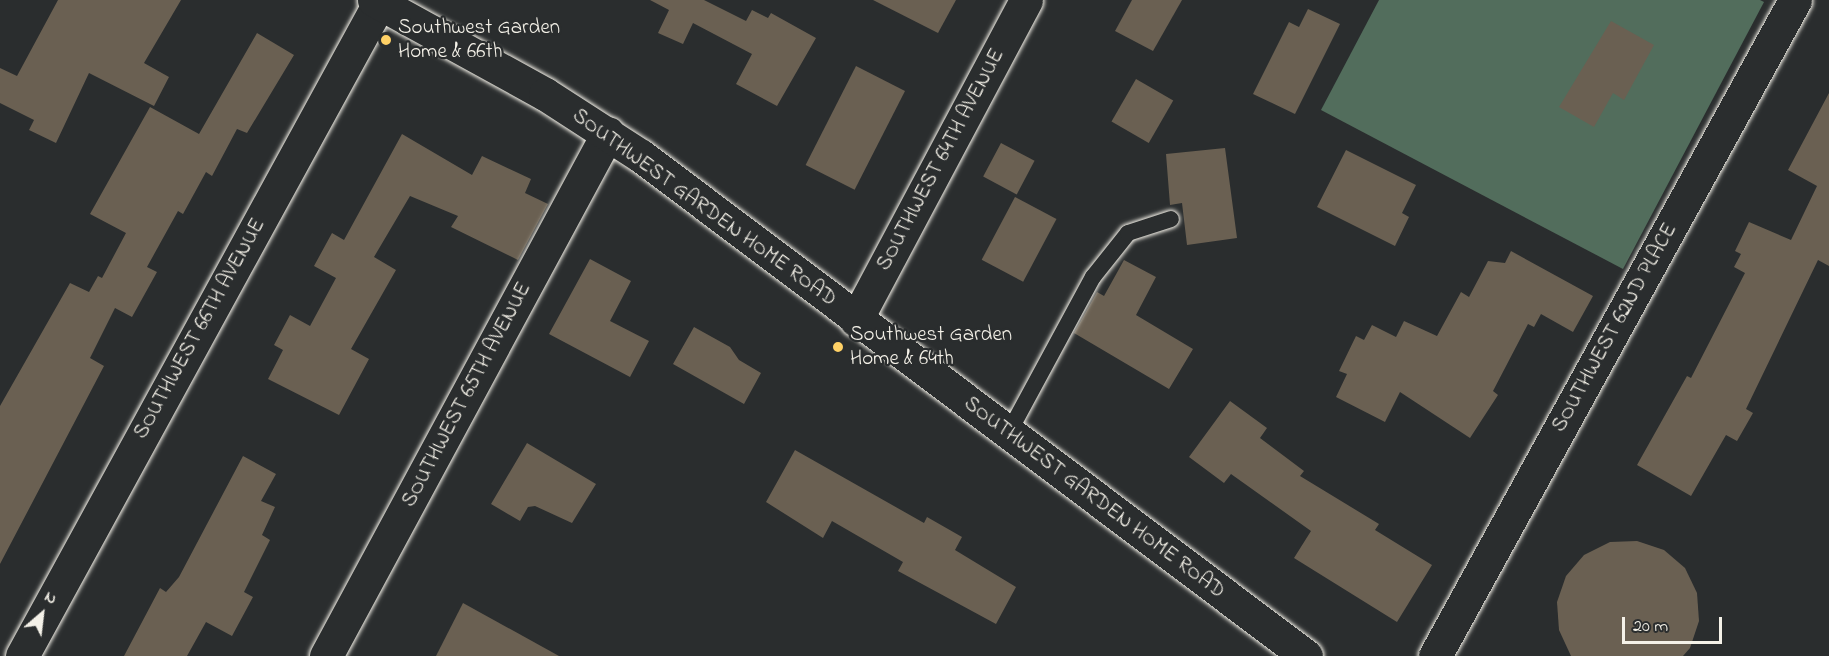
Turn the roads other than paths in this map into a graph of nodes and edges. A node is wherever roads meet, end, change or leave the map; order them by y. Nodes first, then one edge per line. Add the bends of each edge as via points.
1 (1026, 0) edge
2 (1795, 0) edge
3 (376, 1) edge
4 (608, 133) junction
5 (1171, 219) dead end
6 (856, 320) junction
7 (1008, 434) junction
8 (22, 656) edge
9 (326, 656) edge
10 (1305, 656) edge
11 (1435, 656) edge

1 - 6 street, SOUTHWEST 64TH AVENUE
2 - 11 street, SOUTHWEST 62ND PLACE
3 - 4 street, SOUTHWEST GARDEN HOME ROAD
3 - 8 street, SOUTHWEST 66TH AVENUE
4 - 6 street, SOUTHWEST GARDEN HOME ROAD
4 - 9 street, SOUTHWEST 65TH AVENUE
5 - 7 lane via 1128,233 1093,277
6 - 7 street, SOUTHWEST GARDEN HOME ROAD
7 - 10 street, SOUTHWEST GARDEN HOME ROAD

